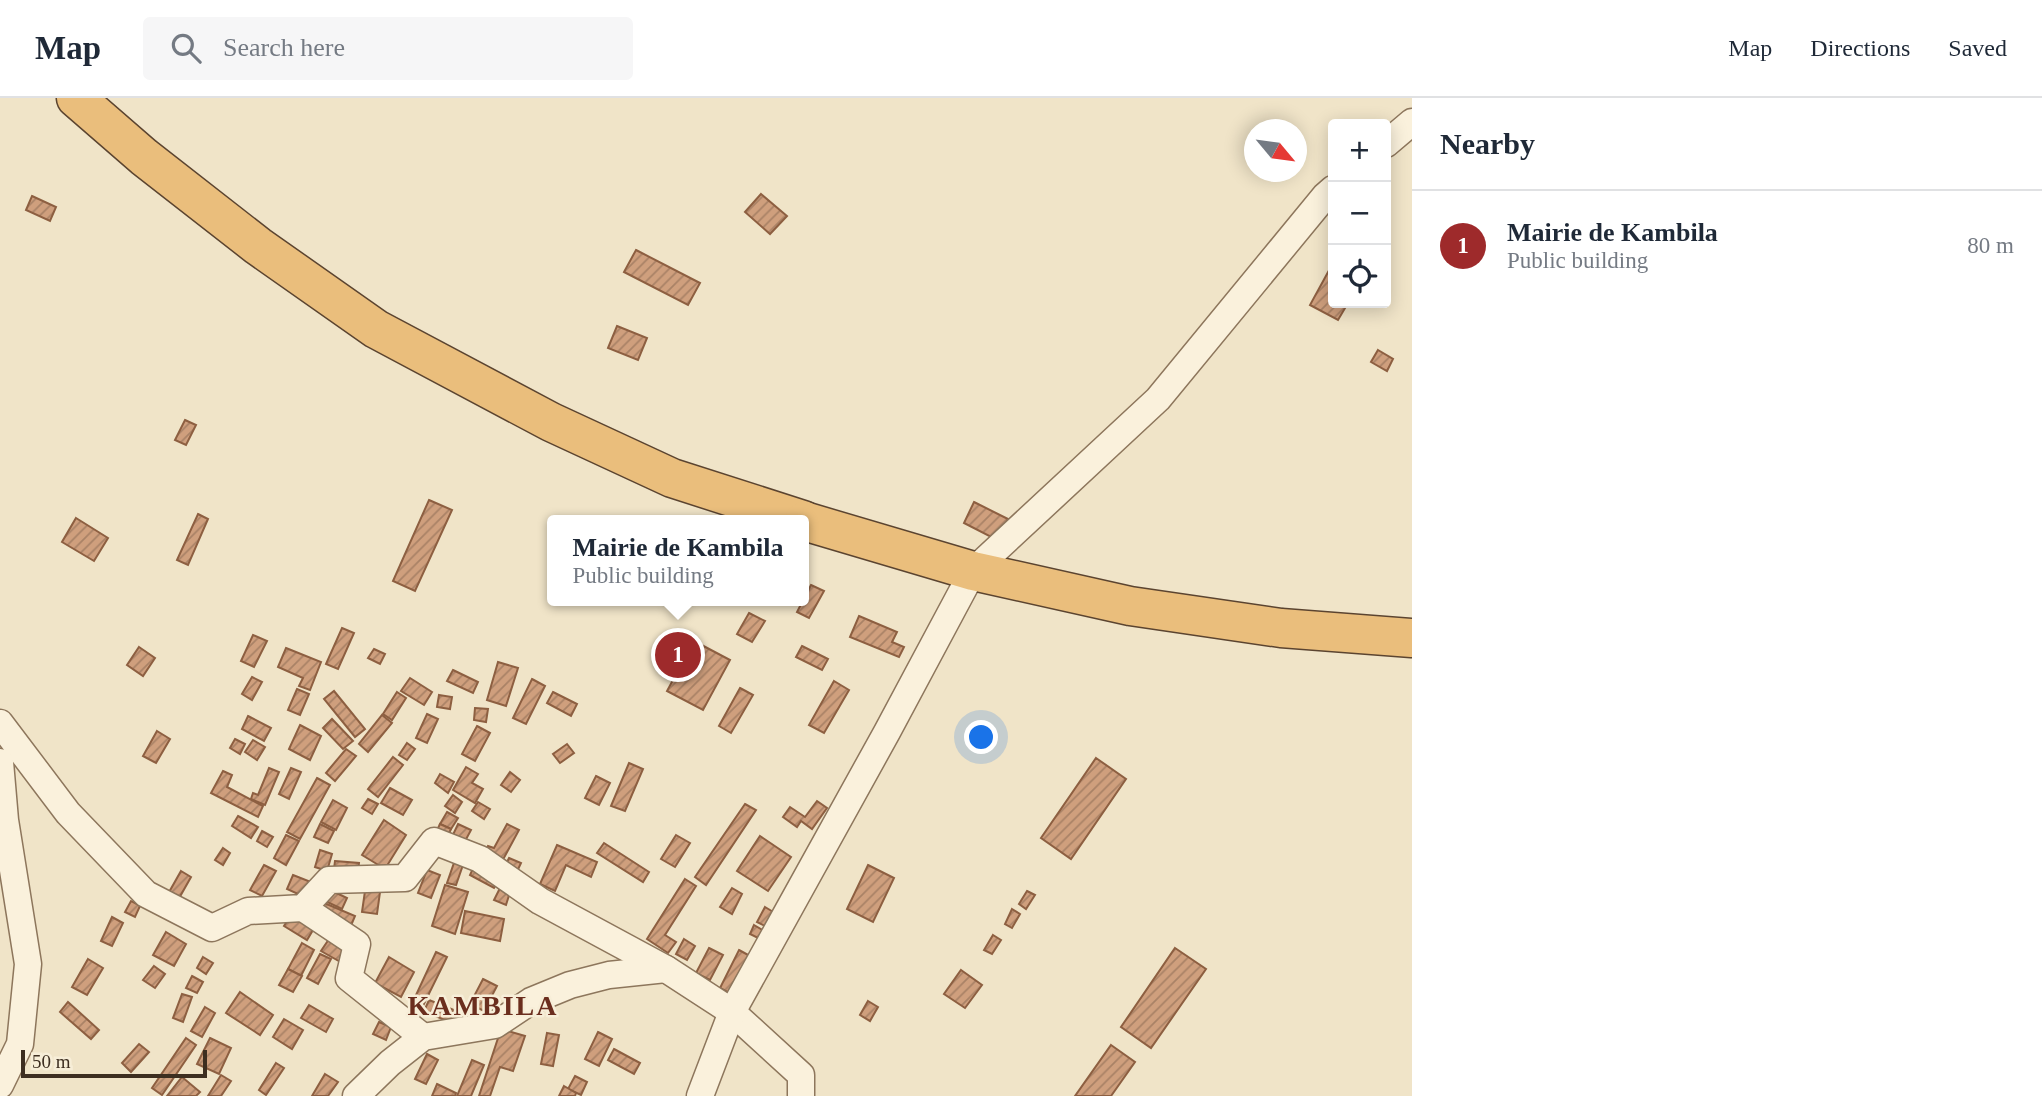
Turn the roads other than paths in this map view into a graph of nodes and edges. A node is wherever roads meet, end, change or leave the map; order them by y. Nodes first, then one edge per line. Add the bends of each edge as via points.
1 (76, 98) edge
2 (1412, 122) edge
3 (1391, 140) edge
4 (1328, 193) edge
5 (788, 515) edge
6 (809, 522) edge
7 (973, 571) junction
8 (1412, 638) edge
9 (0, 723) edge
10 (0, 762) edge
11 (303, 908) junction
12 (666, 969) junction
13 (732, 1012) junction
14 (423, 1037) junction
15 (0, 1086) edge
16 (356, 1096) edge
17 (699, 1096) edge
18 (801, 1096) edge

1 - 5 highway via 247,238 376,329 551,422 672,478
2 - 3 street
4 - 7 street via 1158,400
6 - 7 highway
7 - 8 highway via 1130,606 1281,628
7 - 13 street
9 - 11 street via 68,813 146,894 212,928 248,911
10 - 15 street via 28,964 20,1044
11 - 12 street via 329,880 405,878 434,841 480,859 540,901
11 - 14 street via 357,944 349,978
12 - 13 street
12 - 14 street via 569,985 531,1001 495,1025
13 - 17 street
13 - 18 street via 801,1075
14 - 16 street

